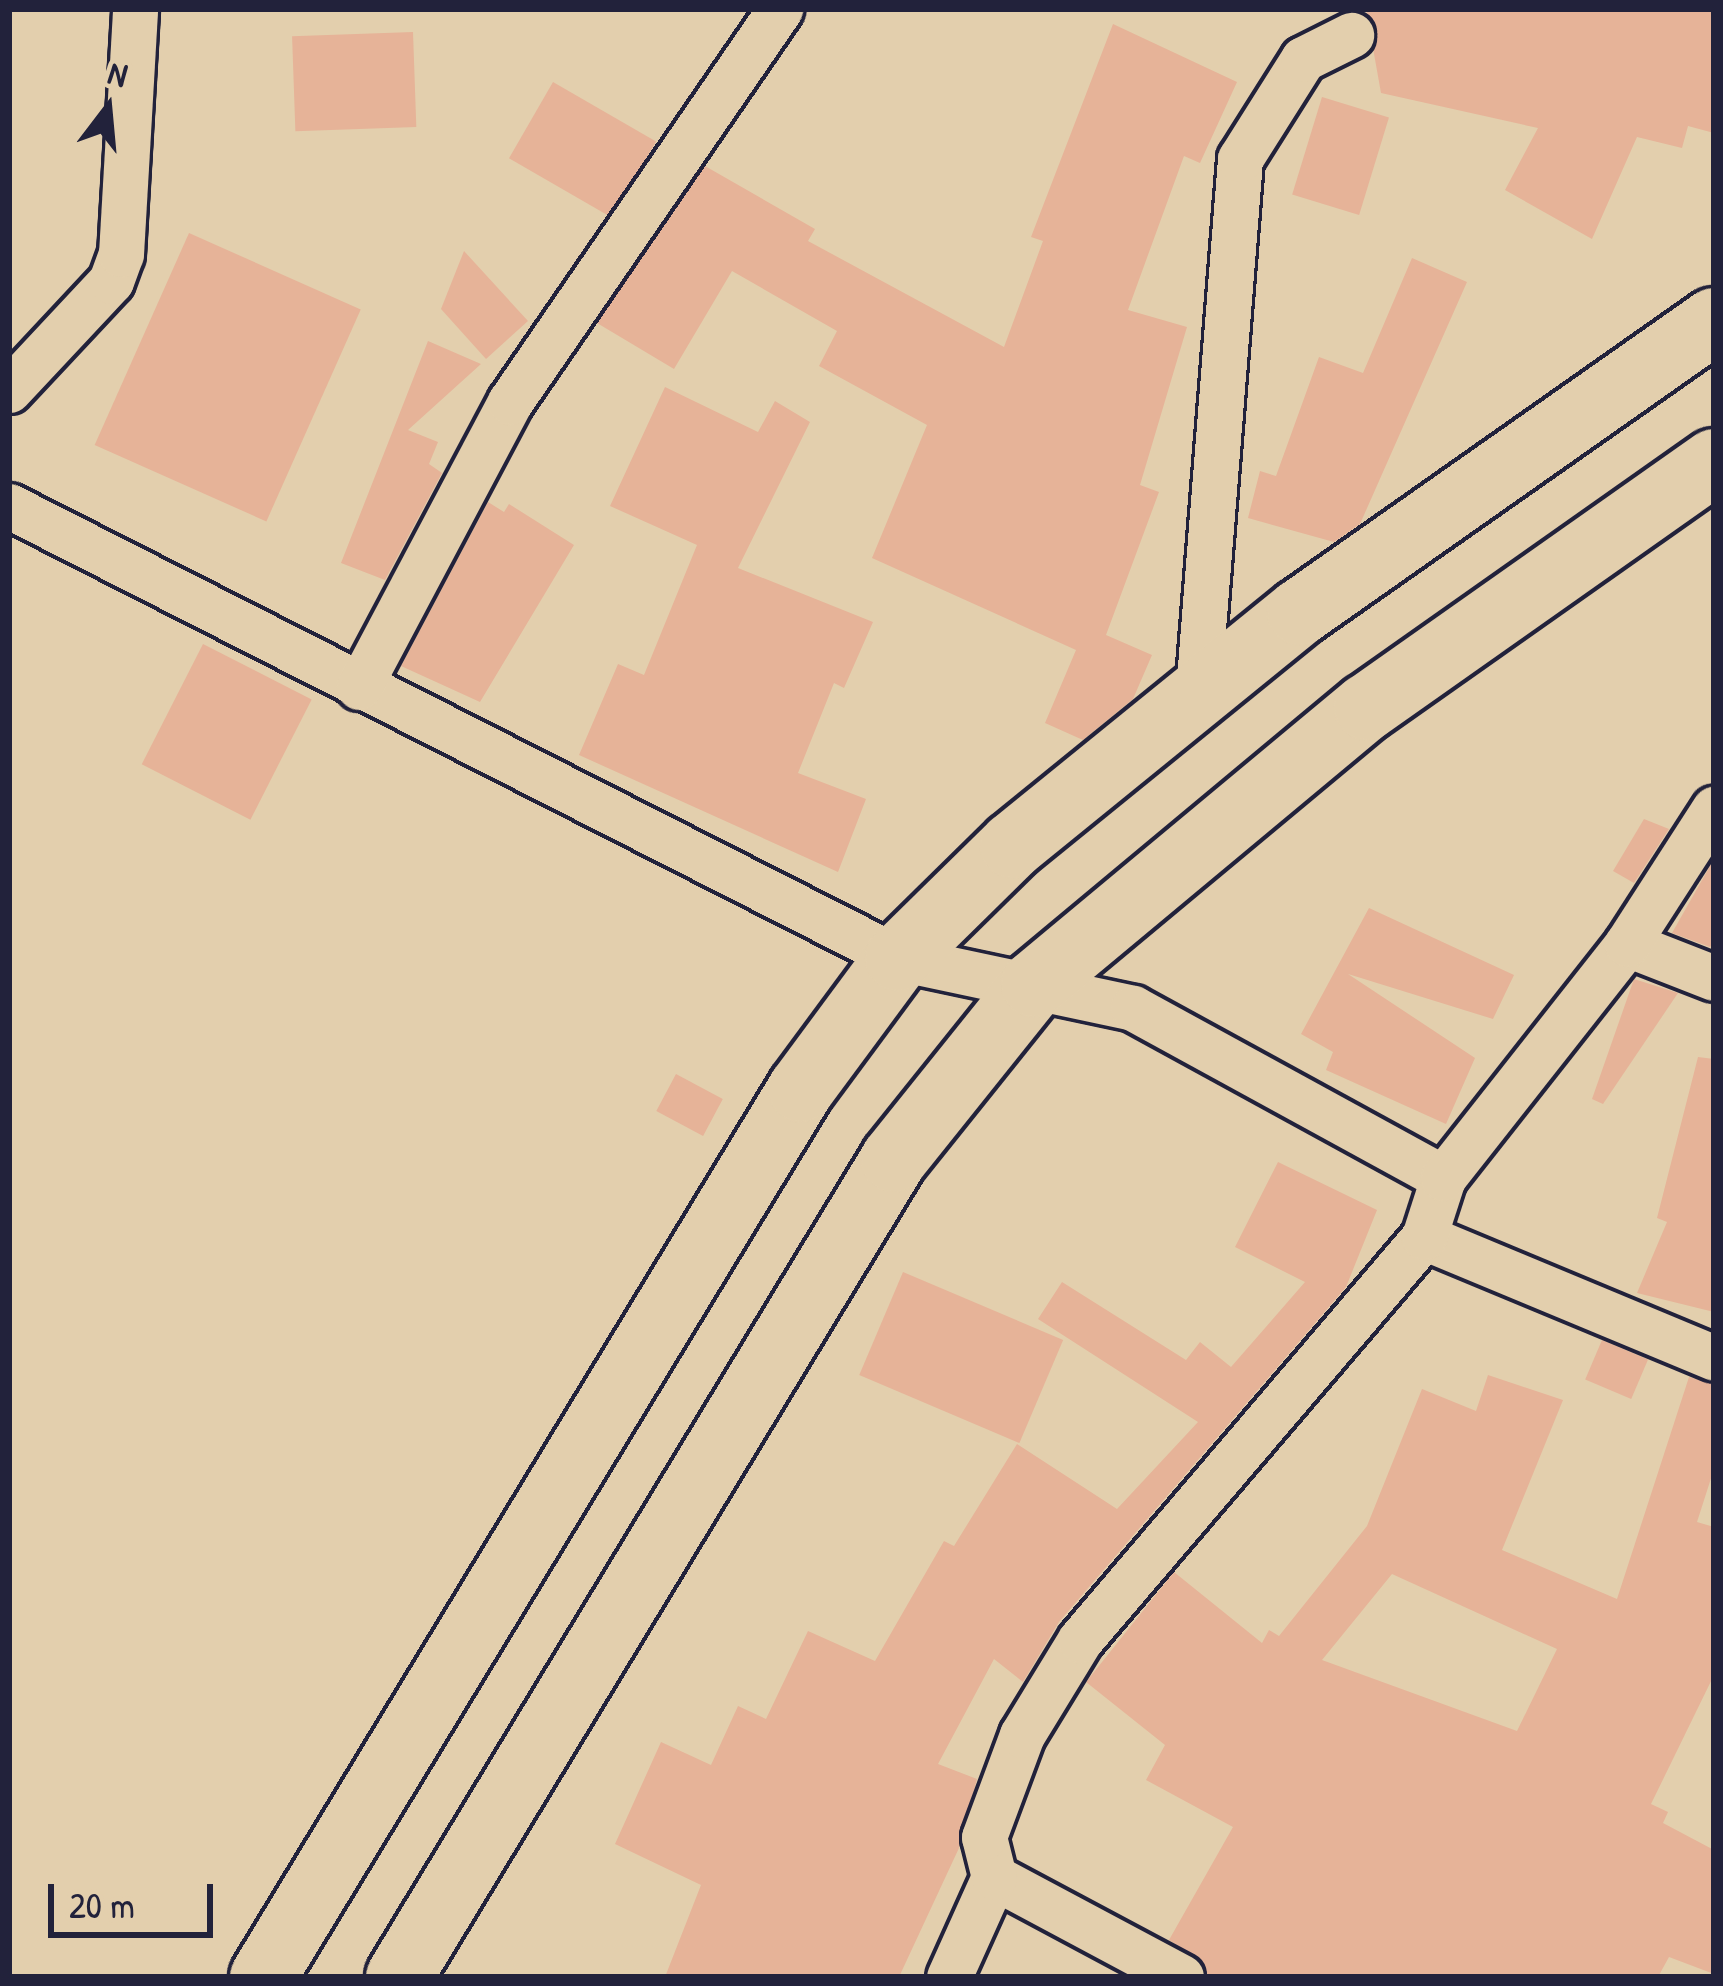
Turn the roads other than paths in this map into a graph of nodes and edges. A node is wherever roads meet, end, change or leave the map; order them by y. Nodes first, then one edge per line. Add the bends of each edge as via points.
1 (135, 9) edge
2 (780, 9) edge
3 (1351, 35) dead end
4 (1714, 321) edge
5 (9, 390) edge
6 (1714, 462) edge
7 (9, 506) edge
8 (359, 687) junction
9 (1198, 692) junction
10 (1714, 809) edge
11 (1627, 944) junction
12 (898, 958) junction
13 (1714, 978) edge
14 (1034, 984) junction
15 (1443, 1178) junction
16 (1424, 1237) junction
17 (1714, 1358) edge
18 (994, 1876) junction
19 (263, 1977) edge
20 (399, 1977) edge
21 (949, 1977) edge
22 (1181, 1977) edge

1 - 5 street via 121,254 111,281
2 - 8 street via 534,363
3 - 9 street via 1303,59 1240,159
4 - 9 main road
6 - 14 main road via 1367,707
7 - 8 street
8 - 12 street
9 - 12 main road via 1013,845
10 - 11 street
11 - 13 street
11 - 15 street
12 - 14 street
12 - 19 main road via 801,1089
14 - 15 street via 1133,1008
14 - 20 main road via 894,1159
15 - 16 street
16 - 17 street
16 - 18 street via 1080,1640 1022,1735 984,1837
18 - 21 street
18 - 22 street

